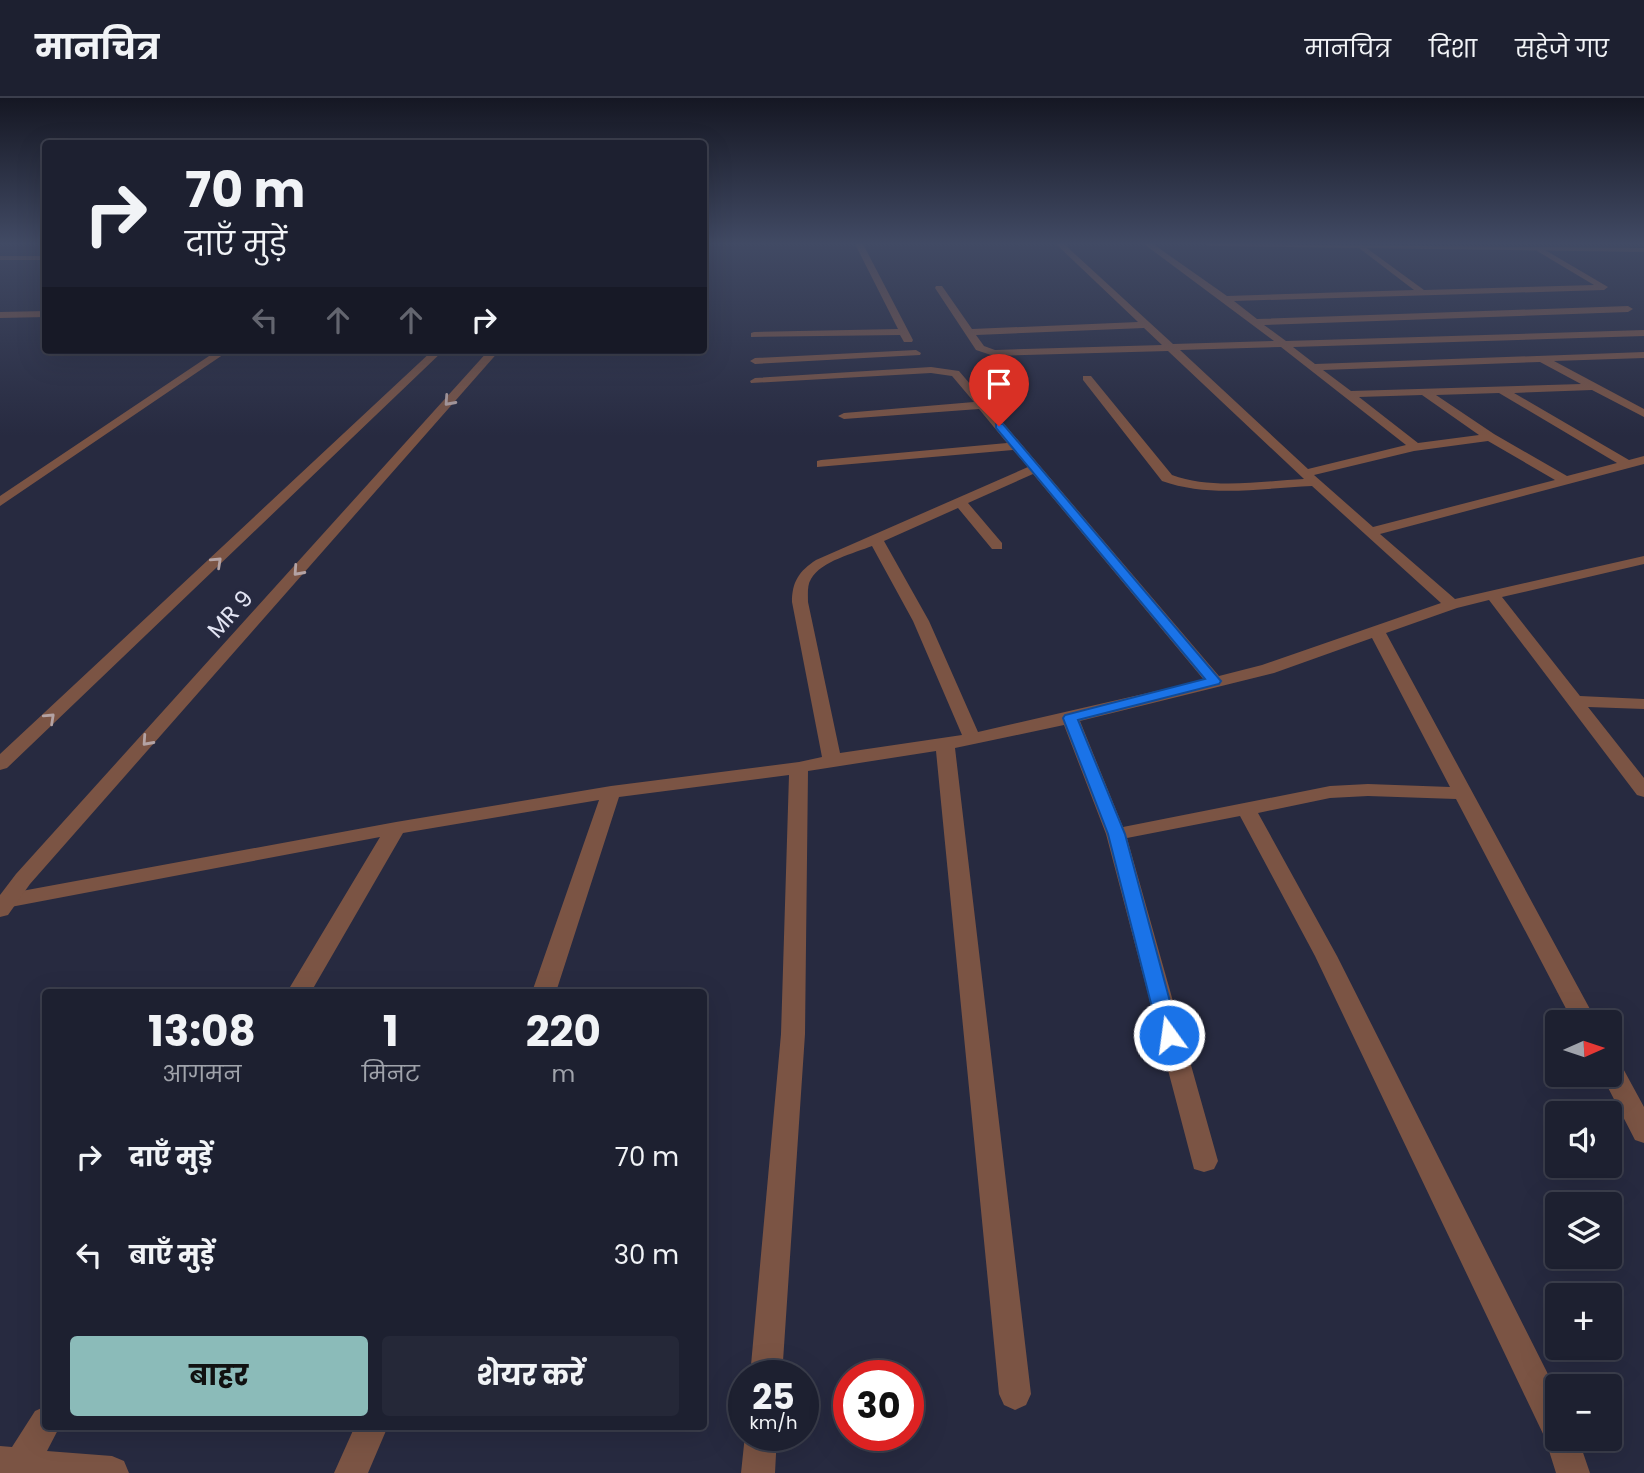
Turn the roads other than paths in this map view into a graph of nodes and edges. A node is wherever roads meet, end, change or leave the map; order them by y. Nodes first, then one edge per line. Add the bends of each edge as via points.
1 (890, 308) edge
2 (953, 308) edge
3 (1128, 308) edge
4 (1237, 308) edge
5 (1628, 309) dead end
6 (42, 314) edge
7 (0, 315) edge
8 (1255, 322) junction
9 (1147, 326) junction
10 (902, 332) junction
11 (969, 332) junction
12 (1644, 333) edge
13 (754, 335) dead end
14 (1282, 343) junction
15 (1170, 347) junction
16 (916, 352) junction
17 (219, 354) edge
18 (435, 354) edge
19 (491, 354) edge
20 (1644, 355) edge
21 (1619, 356) junction
22 (1543, 359) junction
23 (755, 361) dead end
24 (1314, 367) junction
25 (1644, 369) edge
26 (925, 370) junction
27 (1087, 378) dead end
28 (755, 382) dead end
29 (1594, 387) junction
30 (1503, 390) junction
31 (1423, 391) junction
32 (1349, 394) junction
33 (984, 405) junction
34 (1644, 414) edge
35 (844, 416) dead end
36 (1490, 437) junction
37 (1015, 446) junction
38 (1413, 447) junction
39 (1644, 460) edge
40 (821, 464) dead end
41 (1627, 464) junction
42 (1037, 468) junction
43 (1310, 477) junction
44 (1563, 479) junction
45 (0, 502) edge
46 (960, 502) junction
47 (1370, 532) junction
48 (877, 541) junction
49 (998, 546) dead end
50 (1644, 560) edge
51 (1492, 594) junction
52 (1452, 604) junction
53 (1376, 630) junction
54 (1214, 681) junction
55 (1576, 701) junction
56 (1644, 704) edge
57 (1070, 718) junction
58 (972, 738) junction
59 (946, 744) junction
60 (832, 760) junction
61 (0, 764) edge
62 (799, 768) junction
63 (1644, 791) edge
64 (611, 792) junction
65 (1460, 793) junction
66 (1247, 810) junction
67 (396, 828) junction
68 (1116, 834) junction
69 (3, 904) edge
70 (301, 989) edge
71 (545, 989) edge
72 (1578, 1010) edge
73 (1620, 1087) edge
74 (1644, 1132) edge
75 (1204, 1161) dead end
76 (767, 1360) edge
77 (1015, 1394) dead end
78 (1545, 1403) edge
79 (42, 1427) edge
80 (370, 1430) edge
81 (760, 1451) edge
82 (1565, 1451) edge
83 (12, 1467) edge
84 (112, 1473) edge
85 (351, 1473) edge
86 (758, 1473) edge
87 (1573, 1473) edge

1 - 10 street
2 - 11 street
3 - 9 street
4 - 8 street
5 - 8 street
6 - 7 street
8 - 14 street
9 - 11 street
9 - 15 street
10 - 13 street
10 - 16 street
11 - 15 street via 982,350 994,353
12 - 14 street
14 - 15 street
14 - 24 street
15 - 43 street
16 - 23 street
16 - 26 street
17 - 45 street
61 -> 18 street, MR 9
19 -> 69 street, MR 9
20 - 21 street
21 - 22 street
21 - 25 street
22 - 24 street
22 - 29 street
24 - 32 street
26 - 28 street
26 - 33 street via 955,373
27 - 43 street via 1173,482 1200,485
29 - 30 street
29 - 34 street
30 - 31 street
30 - 41 street
31 - 32 street
31 - 36 street
32 - 38 street
33 - 35 street
33 - 37 street
36 - 38 street
36 - 44 street
37 - 40 street
37 - 42 street
38 - 43 street
39 - 41 street
41 - 44 street
42 - 46 street
42 - 54 street
43 - 47 street
44 - 47 street
46 - 48 street
46 - 49 street
47 - 52 street
48 - 58 street via 921,621
48 - 60 street via 821,563 800,580 800,602
50 - 51 street
51 - 52 street
51 - 55 street
52 - 53 street
53 - 54 street via 1268,669
53 - 65 street
54 - 57 street
55 - 56 street
55 - 63 street
57 - 58 street
57 - 68 street
58 - 59 street
59 - 60 street
59 - 77 street
60 - 62 street
62 - 64 street
62 - 76 street via 793,1034
64 - 67 street
64 - 71 street
65 - 66 street via 1330,792
65 - 72 street
66 - 68 street
66 - 78 street via 1326,956
67 - 69 street
67 - 70 street
68 - 75 street
73 - 74 street
79 - 83 street
80 - 85 street
81 - 86 street
82 - 87 street
83 - 84 street

